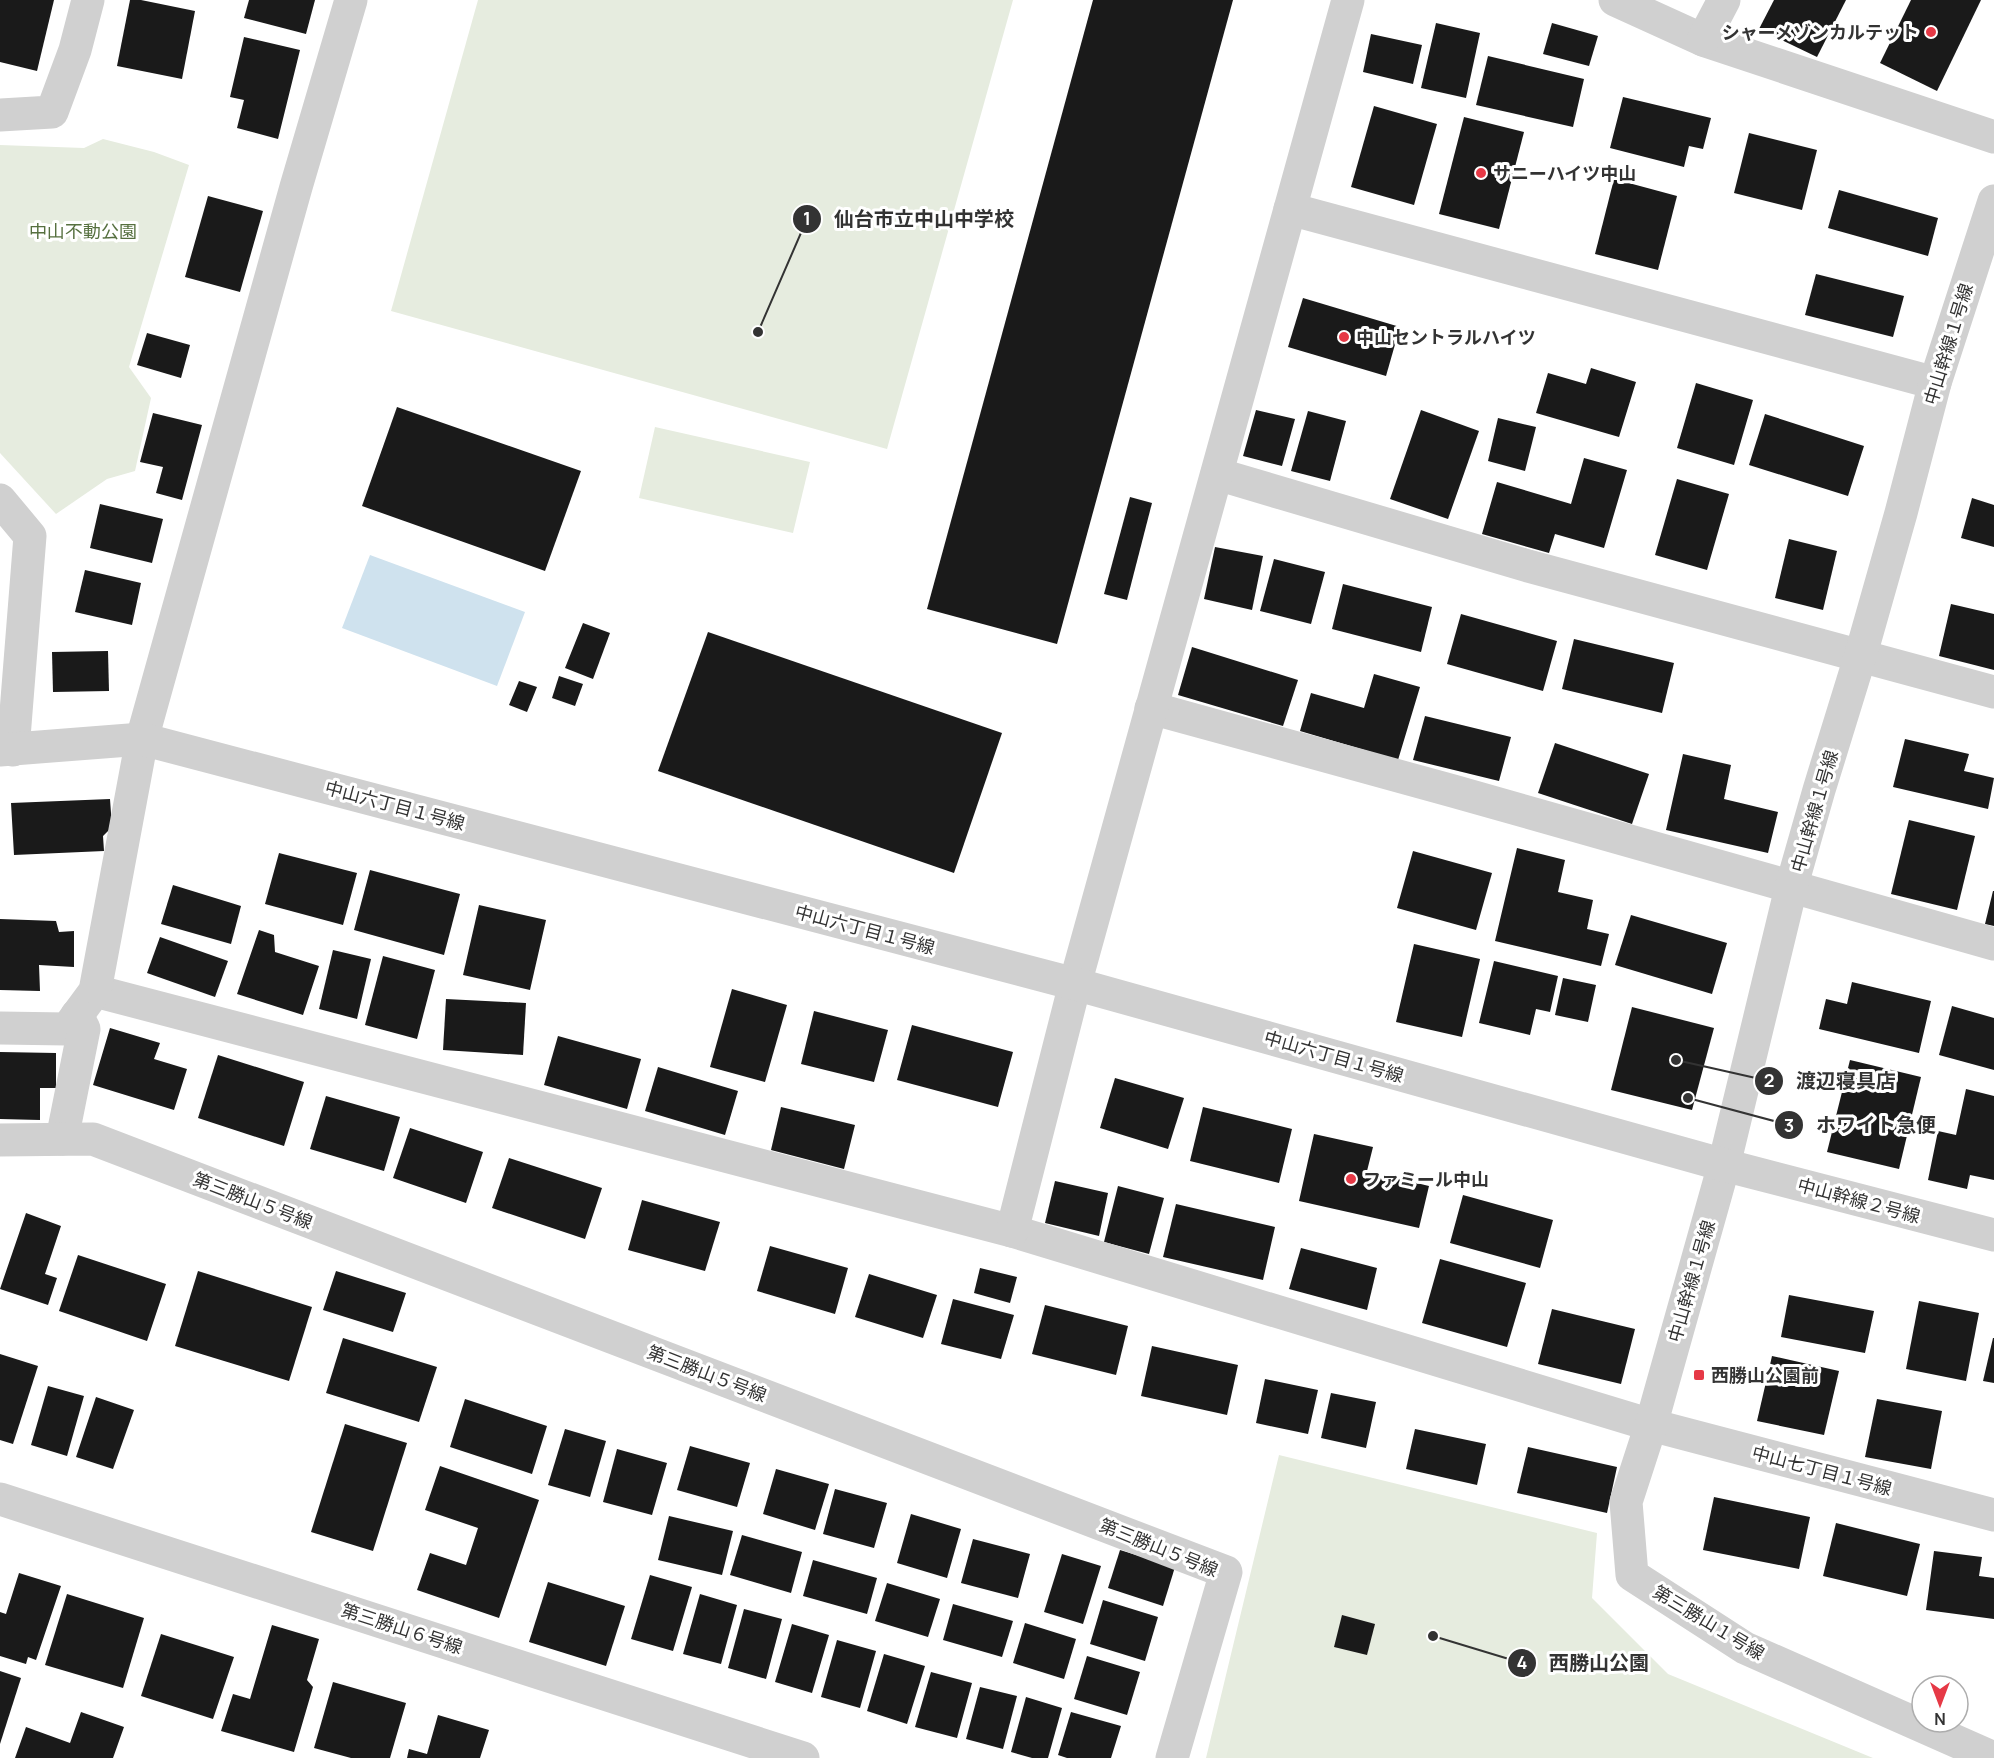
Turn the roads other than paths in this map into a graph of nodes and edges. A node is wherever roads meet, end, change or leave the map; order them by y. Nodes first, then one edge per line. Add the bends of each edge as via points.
1 (88, 0) edge
2 (351, 0) edge
3 (1348, 0) edge
4 (1615, 0) edge
5 (1724, 0) edge
6 (1703, 40) junction
7 (0, 116) edge
8 (1994, 137) edge
9 (1994, 201) edge
10 (1290, 209) junction
11 (1935, 382) junction
12 (1216, 474) junction
13 (0, 500) edge
14 (1861, 654) junction
15 (1994, 692) edge
16 (1151, 708) junction
17 (142, 739) junction
18 (6, 750) edge
19 (1791, 888) junction
20 (1994, 944) edge
21 (1075, 984) junction
22 (86, 1003) junction
23 (0, 1028) edge
24 (62, 1139) junction
25 (0, 1140) edge
26 (1724, 1164) junction
27 (1012, 1232) junction
28 (1994, 1235) edge
29 (1651, 1425) junction
30 (0, 1499) edge
31 (1994, 1515) edge
32 (803, 1758) edge
33 (1172, 1758) edge
34 (1994, 1758) edge

1 - 7 street via 52,112
2 - 17 street
3 - 10 street
4 - 6 street
5 - 6 street
6 - 8 street
9 - 11 street, 中山幹線１号線
10 - 11 street
10 - 12 street
11 - 14 street, 中山幹線１号線
12 - 14 street via 1528,566
12 - 16 street
13 - 18 street via 30,536
14 - 15 street
14 - 19 street, 中山幹線１号線
16 - 19 street
16 - 21 street
17 - 18 street, 中山六丁目１号線
17 - 21 street, 中山六丁目１号線
17 - 22 street
19 - 20 street
19 - 26 street, 中山幹線１号線
21 - 26 street, 中山六丁目１号線
21 - 27 street
22 - 23 street via 66,1029
22 - 24 street
22 - 27 street, 中山七丁目１号線
24 - 25 street, 第三勝山５号線
24 - 33 street, 第三勝山５号線 via 93,1139 1226,1572
26 - 28 street, 中山幹線２号線
26 - 29 street, 中山幹線１号線
27 - 29 street, 中山七丁目１号線
29 - 31 street, 中山七丁目１号線
29 - 34 street, 第三勝山１号線 via 1626,1502 1632,1575 1745,1648
30 - 32 street, 第三勝山６号線

